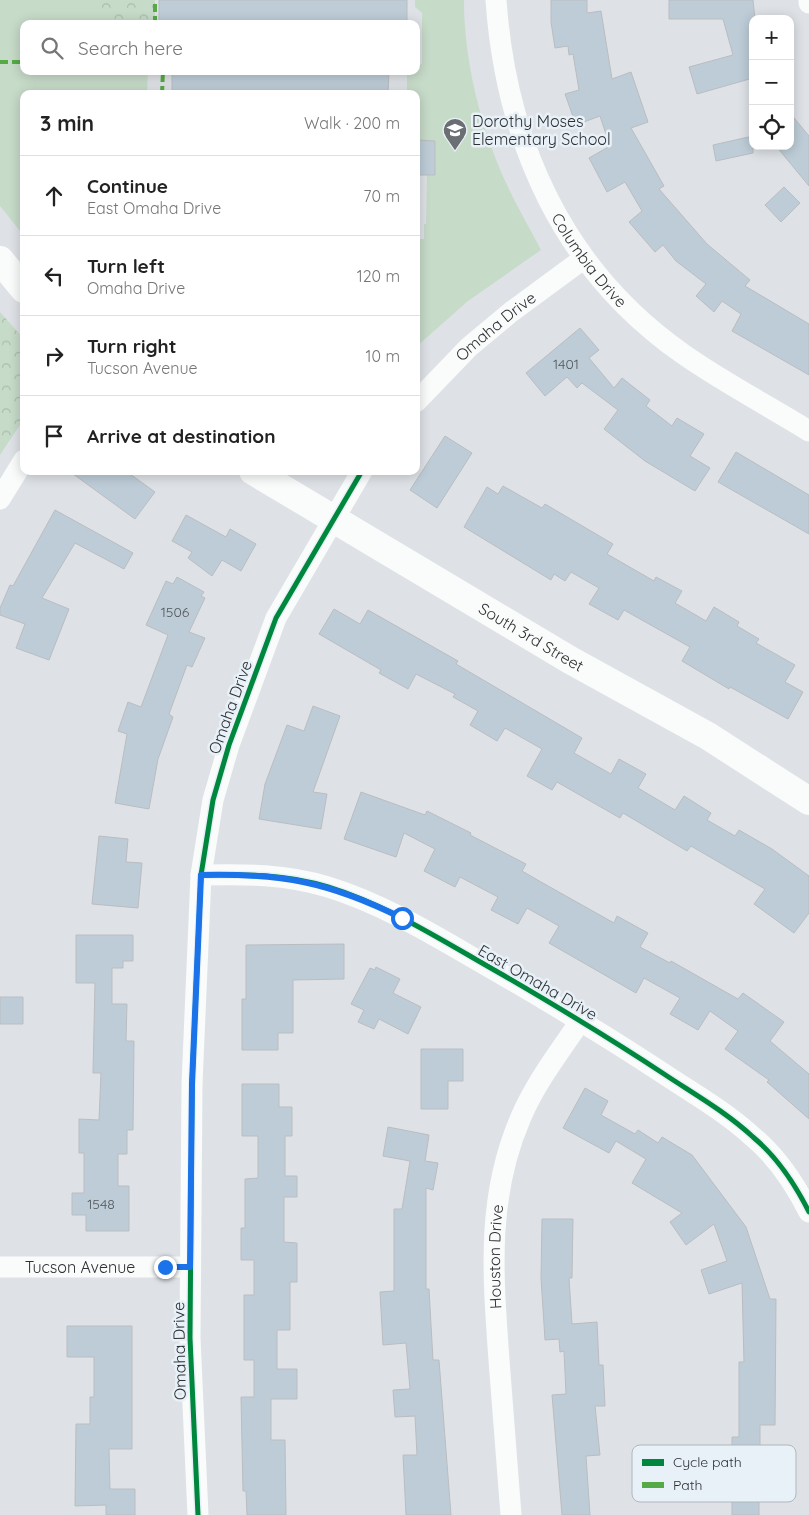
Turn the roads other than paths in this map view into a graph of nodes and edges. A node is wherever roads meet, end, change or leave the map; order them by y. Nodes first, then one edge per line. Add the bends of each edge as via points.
1 (496, 0) edge
2 (583, 259) junction
3 (0, 260) edge
4 (20, 284) edge
5 (420, 398) edge
6 (809, 431) edge
7 (20, 466) edge
8 (260, 475) edge
9 (360, 475) edge
10 (0, 499) edge
11 (335, 520) junction
12 (809, 801) edge
13 (201, 875) junction
14 (581, 1020) junction
15 (809, 1212) edge
16 (0, 1267) edge
17 (190, 1267) junction
18 (198, 1515) edge
19 (511, 1515) edge

1 - 2 street, Columbia Drive via 499,39 517,122 546,196
2 - 5 street, Omaha Drive via 468,347
2 - 6 street, Columbia Drive via 631,311 684,354
3 - 4 street
7 - 10 street
8 - 11 street, South 3rd Street
9 - 11 street, Omaha Drive
11 - 12 street, South 3rd Street via 570,660 708,736
11 - 13 street, Omaha Drive via 276,618 229,744 213,800
13 - 14 street, East Omaha Drive via 285,877 326,886 365,900
13 - 17 street, Omaha Drive via 192,1084
14 - 15 street, East Omaha Drive via 726,1114 754,1137 780,1164
14 - 19 street, Houston Drive via 520,1118 506,1158 497,1199 494,1283
16 - 17 street, Tucson Avenue
17 - 18 street, Omaha Drive

